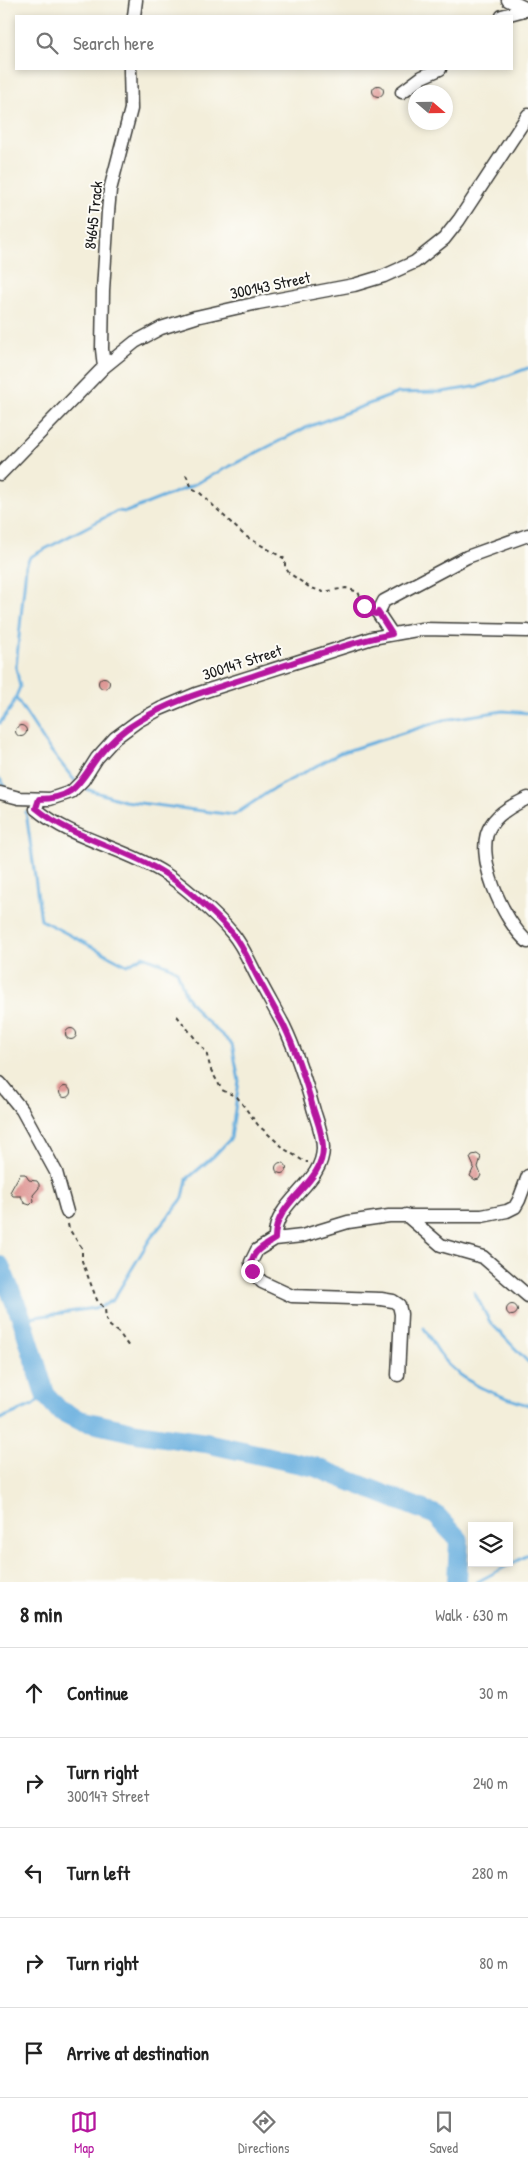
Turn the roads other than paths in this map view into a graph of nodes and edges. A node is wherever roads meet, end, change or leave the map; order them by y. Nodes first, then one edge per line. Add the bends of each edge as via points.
1 (136, 0) edge
2 (508, 0) edge
3 (527, 9) edge
4 (134, 15) edge
5 (506, 15) edge
6 (130, 70) edge
7 (438, 70) edge
8 (402, 92) dead end
9 (528, 115) edge
10 (104, 367) junction
11 (0, 474) edge
12 (528, 535) edge
13 (528, 631) edge
14 (392, 634) junction
15 (0, 793) edge
16 (528, 798) edge
17 (39, 799) junction
18 (528, 942) edge
19 (0, 1084) edge
20 (528, 1176) edge
21 (66, 1211) road end
22 (406, 1216) junction
23 (275, 1239) junction
24 (528, 1296) edge
25 (398, 1375) dead end

1 - 4 street
2 - 3 street
3 - 5 street
6 - 10 street, 84645 Track via 131,109 110,190 108,212 103,290
7 - 8 street
9 - 10 street, 300143 Street via 459,220 444,239 415,262 354,285 249,305 161,328 135,342
10 - 11 street, 300143 Street
12 - 14 street via 467,557 391,596 378,612
13 - 14 street, 300147 Street via 422,629
14 - 17 street, 300147 Street via 299,661 160,708 115,738 70,792
15 - 17 street, 300147 Street
16 - 18 street via 499,815 491,825 485,854 504,914
17 - 23 street via 36,808 45,816 74,833 139,858 166,874 232,933 242,948 284,1027 306,1080 323,1143 322,1161 278,1219
19 - 21 street via 22,1110 56,1172
20 - 22 street via 515,1207 508,1211 482,1216
22 - 23 street via 348,1222 302,1236
22 - 24 street via 441,1245 483,1257
23 - 25 street via 257,1250 251,1262 255,1275 272,1288 292,1296 381,1299 399,1305

